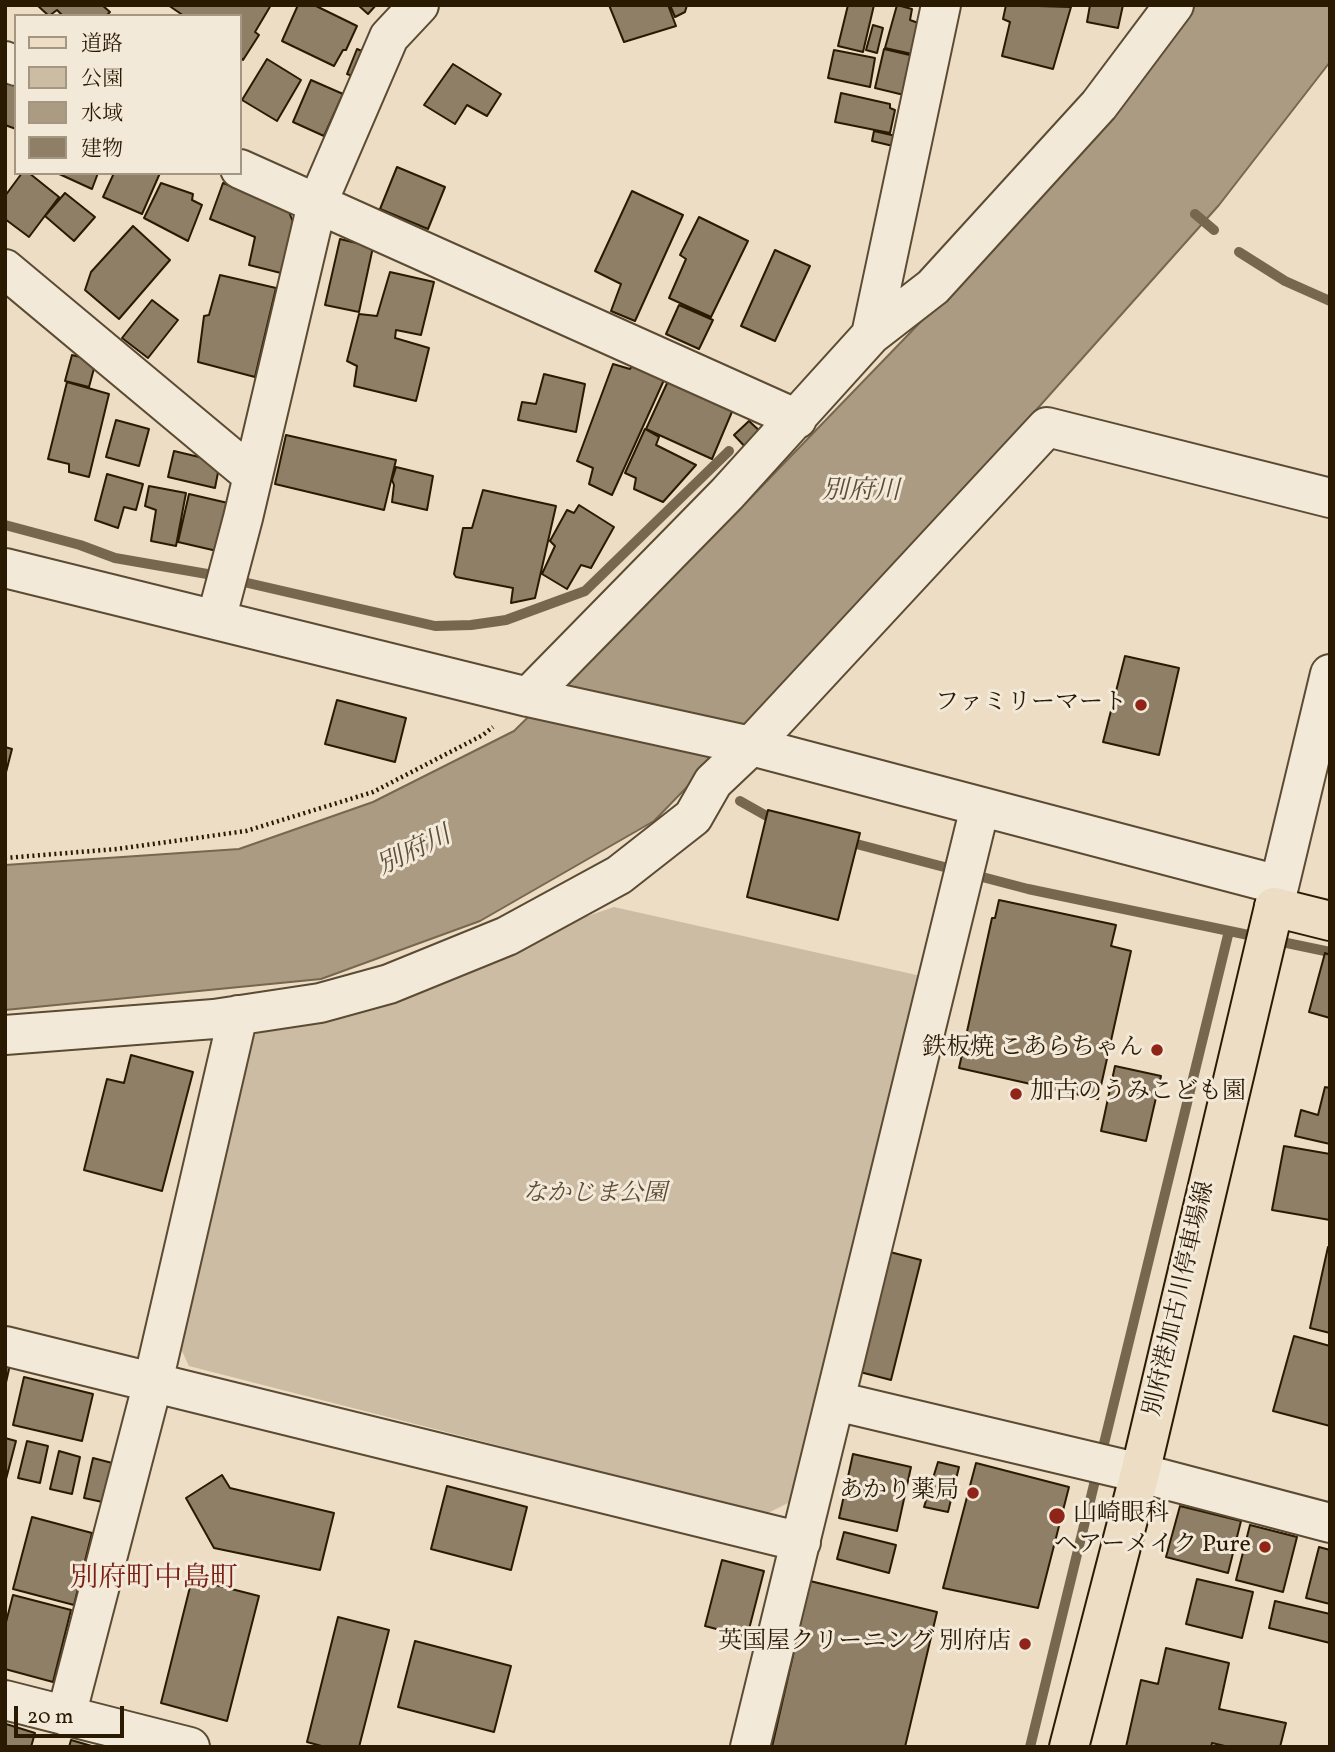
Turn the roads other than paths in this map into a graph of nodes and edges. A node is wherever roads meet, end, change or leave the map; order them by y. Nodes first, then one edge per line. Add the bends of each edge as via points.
1 (419, 5) edge
2 (941, 5) edge
3 (1174, 5) edge
4 (242, 170) edge
5 (317, 204) junction
6 (5, 269) edge
7 (871, 335) junction
8 (797, 419) junction
9 (253, 476) junction
10 (1330, 498) edge
11 (5, 568) edge
12 (216, 620) junction
13 (1330, 674) edge
14 (528, 697) junction
15 (751, 746) junction
16 (980, 807) junction
17 (1275, 902) junction
18 (1330, 921) edge
19 (238, 1015) junction
20 (5, 1035) edge
21 (5, 1346) edge
22 (153, 1382) junction
23 (836, 1401) junction
24 (1140, 1473) junction
25 (1330, 1522) edge
26 (801, 1542) junction
27 (5, 1700) edge
28 (66, 1716) junction
29 (190, 1747) edge
30 (750, 1747) edge
31 (1069, 1747) edge

1 - 5 street via 389,37
2 - 7 street
3 - 7 street via 1099,104 942,276
4 - 5 street
5 - 8 street
5 - 9 street
6 - 9 street
7 - 8 street
8 - 14 street
9 - 12 street
10 - 15 street via 1047,427
11 - 12 street
12 - 14 street
13 - 17 street
14 - 15 street
15 - 16 street
15 - 19 street via 713,782 693,817 619,875 507,936 389,984 320,1003
16 - 17 street
16 - 23 street
17 - 18 main road
17 - 24 main road, 別府港加古川停車場線
19 - 20 street
19 - 22 street
21 - 22 street
22 - 26 street
22 - 28 street
23 - 24 street
23 - 26 street
24 - 25 street
24 - 31 main road, 別府港加古川停車場線
26 - 30 street
27 - 28 street
28 - 29 street

